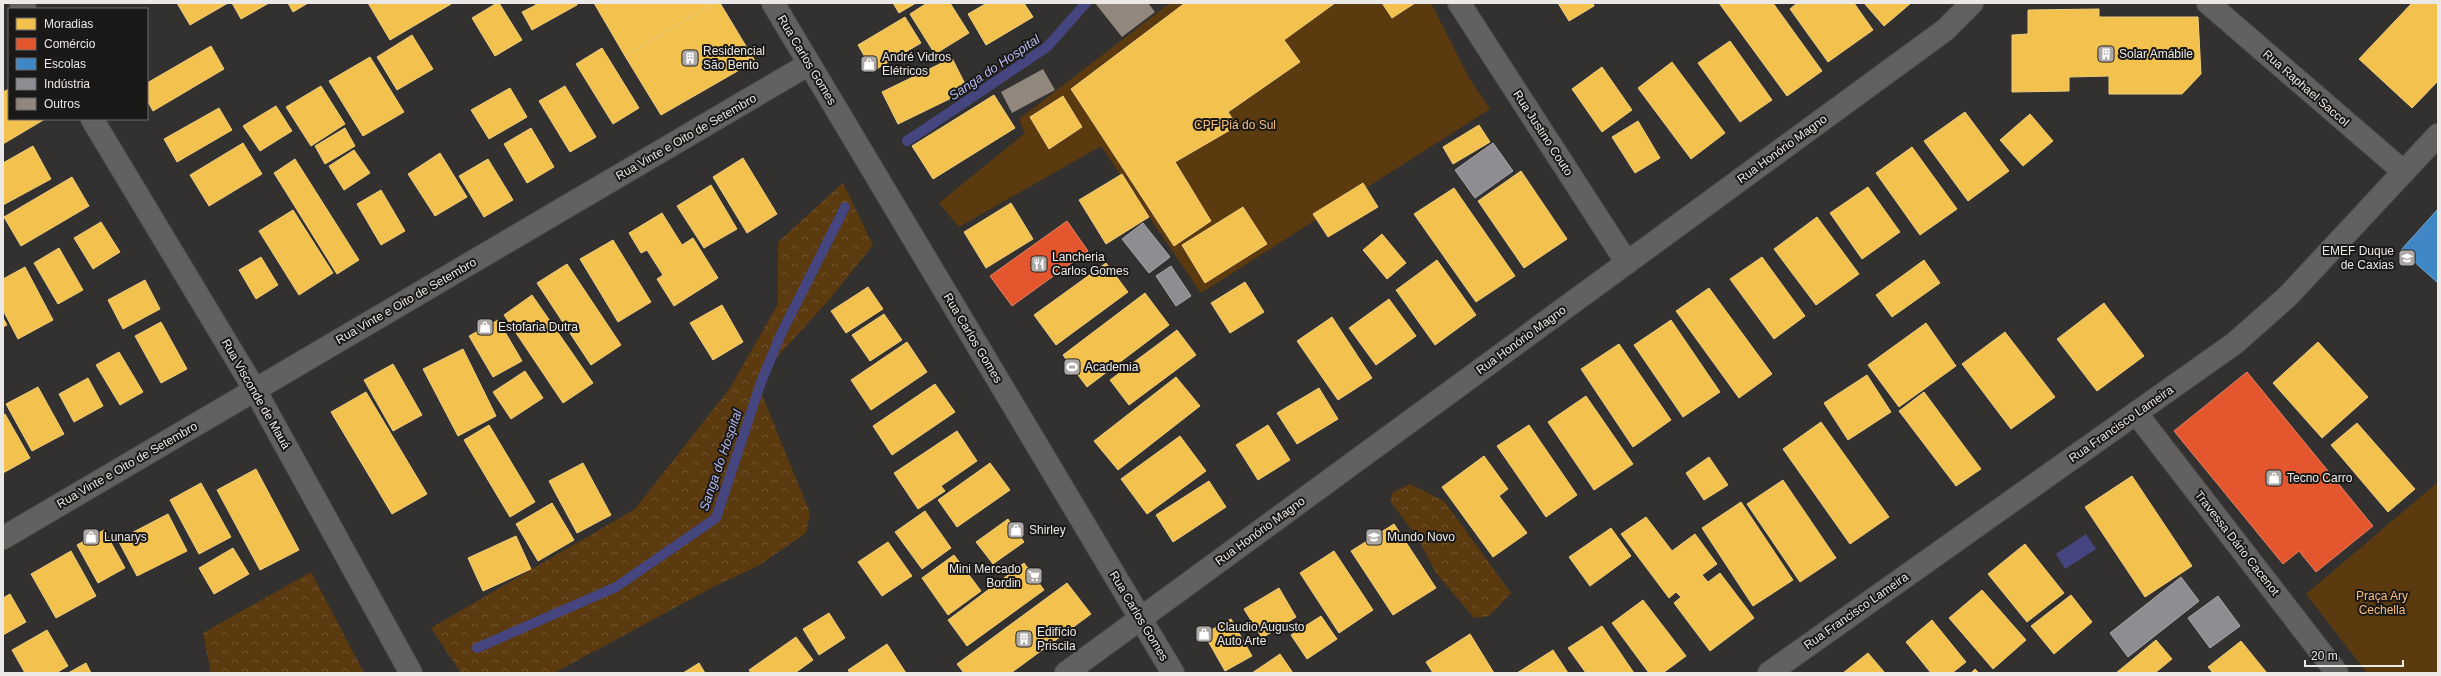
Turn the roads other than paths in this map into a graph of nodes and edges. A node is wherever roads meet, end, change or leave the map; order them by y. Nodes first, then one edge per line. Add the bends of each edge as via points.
1 (773, 3) edge
2 (1459, 3) edge
3 (1972, 3) edge
4 (2208, 3) edge
5 (809, 64) junction
6 (93, 120) edge
7 (2438, 135) edge
8 (2404, 172) junction
9 (1627, 262) junction
10 (255, 390) junction
11 (2136, 413) junction
12 (3, 538) edge
13 (1141, 619) junction
14 (411, 673) edge
15 (1066, 673) edge
16 (1173, 673) edge
17 (1769, 673) edge
18 (2337, 673) edge

1 - 5 street, Rua Carlos Gomes
2 - 9 street, Rua Justino Couto
3 - 9 street, Rua Honório Magno via 1945,30
4 - 8 street, Rua Raphael Saccol
5 - 10 street, Rua Vinte e Oito de Setembro
5 - 13 street, Rua Carlos Gomes
6 - 10 street, Rua Visconde de Mauá
7 - 8 street, Rua Francisco Lameira
8 - 11 street, Rua Francisco Lameira via 2288,296 2235,343
9 - 13 street, Rua Honório Magno
10 - 12 street, Rua Vinte e Oito de Setembro
10 - 14 street, Rua Visconde de Mauá
11 - 17 street, Rua Francisco Lameira
11 - 18 street, Travessa Dário Cacenot
13 - 15 street, Rua Honório Magno
13 - 16 street, Rua Carlos Gomes

